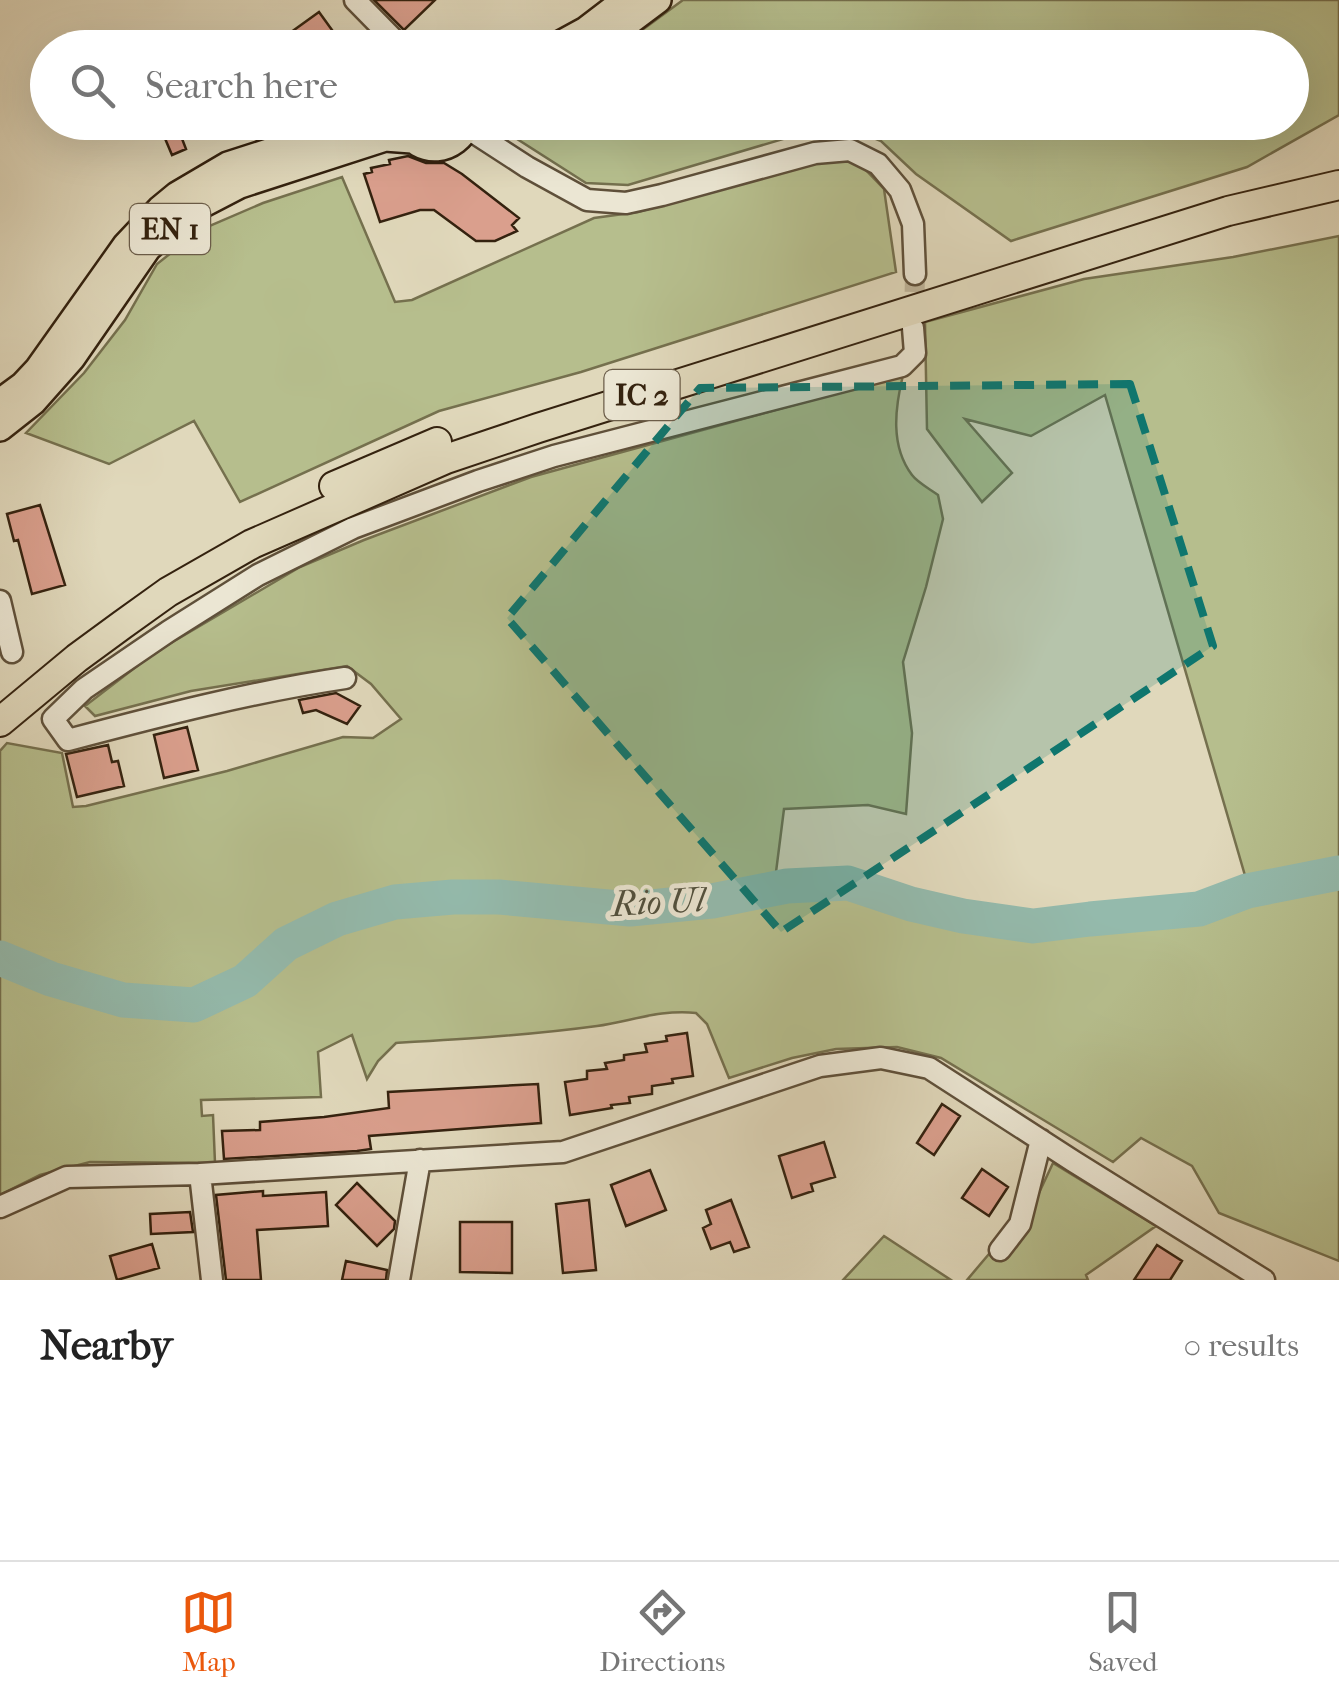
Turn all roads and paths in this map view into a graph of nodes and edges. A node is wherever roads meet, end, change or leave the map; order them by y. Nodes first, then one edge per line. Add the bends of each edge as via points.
1 (355, 0) edge
2 (625, 0) edge
3 (658, 0) edge
4 (384, 30) edge
5 (586, 30) edge
6 (618, 30) edge
7 (306, 140) edge
8 (380, 140) edge
9 (420, 140) edge
10 (456, 140) edge
11 (490, 140) edge
12 (1339, 172) edge
13 (1339, 185) edge
14 (915, 274) tunnel mouth
15 (914, 328) tunnel mouth
16 (0, 402) edge
17 (0, 428) edge
18 (0, 602) edge
19 (12, 652) dead end
20 (344, 678) dead end
21 (0, 705) edge
22 (0, 722) edge
23 (1041, 1140) junction
24 (420, 1160) junction
25 (200, 1174) junction
26 (0, 1207) edge
27 (1000, 1250) dead end
28 (212, 1280) edge
29 (399, 1280) edge
30 (1264, 1280) edge

1 - 4 street
2 - 5 main road
3 - 6 main road
7 - 16 main road, EN 1 via 214,171 160,209 38,370
8 - 17 main road, EN 1 via 240,185 190,212 148,248 59,373
9 - 10 main road, EN 1 via 432,148
11 - 14 street via 586,200 626,203 815,153 850,150 878,164 900,190 912,224
12 - 21 highway, IC 2 via 1225,199 439,442 286,508 174,572
13 - 22 highway, IC 2 via 1228,211 446,459 205,570 77,658
15 - 20 street via 915,353 902,366 554,456 352,528 258,575 169,631 84,689 53,719 68,740
18 - 19 street
23 - 24 street via 929,1068 881,1058 820,1066 563,1152
23 - 27 street via 1020,1224
23 - 30 street
24 - 25 street
24 - 29 street
25 - 26 street via 67,1177
25 - 28 street

